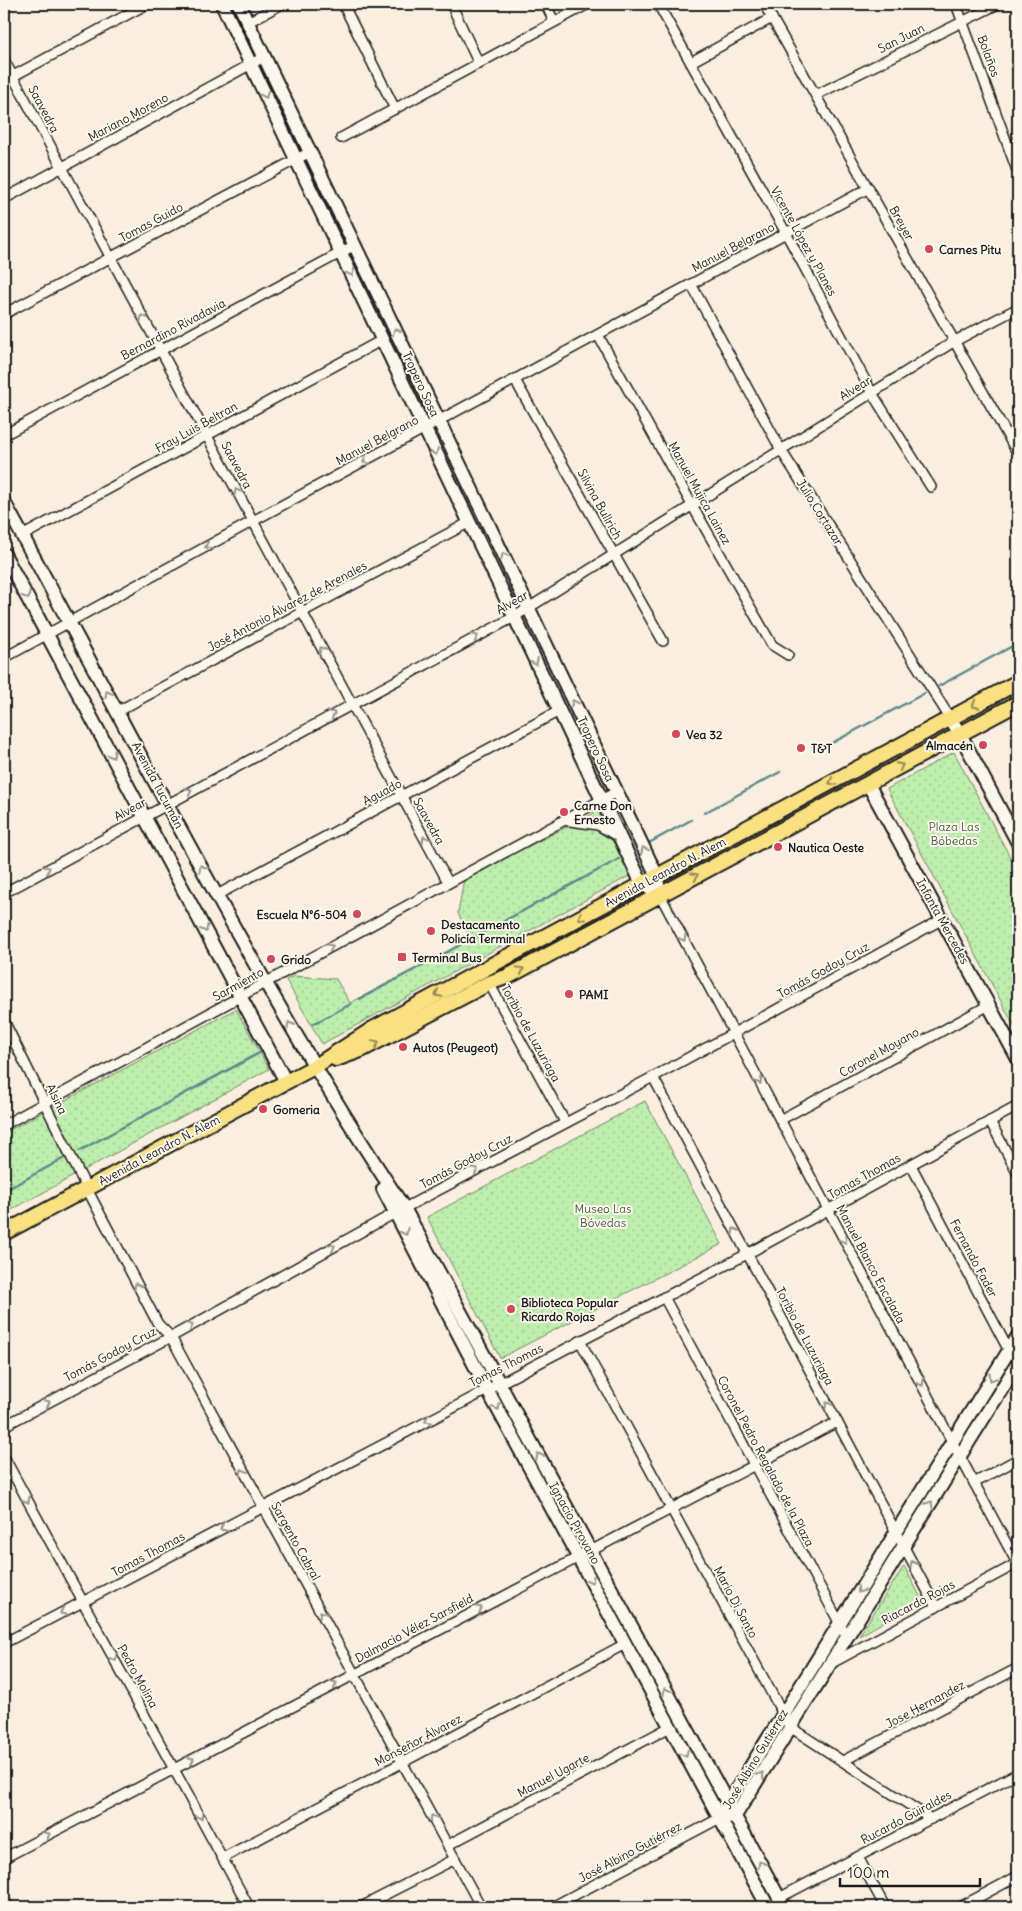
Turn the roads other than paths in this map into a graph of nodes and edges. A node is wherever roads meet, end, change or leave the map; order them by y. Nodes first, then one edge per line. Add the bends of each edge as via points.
1 (148, 4) edge
2 (222, 4) edge
3 (239, 4) edge
4 (282, 4) edge
5 (343, 4) edge
6 (451, 4) edge
7 (546, 4) edge
8 (588, 4) edge
9 (658, 4) edge
10 (764, 4) edge
11 (956, 4) edge
12 (998, 4) edge
13 (772, 18) junction
14 (248, 22) junction
15 (554, 22) junction
16 (963, 22) junction
17 (264, 57) junction
18 (4, 60) edge
19 (691, 62) junction
20 (251, 64) junction
21 (479, 64) junction
22 (12, 76) junction
23 (4, 80) edge
24 (816, 95) junction
25 (395, 109) junction
26 (341, 138) dead end
27 (310, 152) junction
28 (296, 160) junction
29 (61, 167) junction
30 (1018, 173) edge
31 (868, 188) junction
32 (4, 199) edge
33 (786, 233) junction
34 (355, 245) junction
35 (341, 252) junction
36 (110, 257) junction
37 (692, 284) junction
38 (1018, 308) edge
39 (4, 314) edge
40 (598, 335) junction
41 (382, 340) junction
42 (954, 341) junction
43 (160, 350) junction
44 (515, 380) junction
45 (872, 393) junction
46 (438, 422) junction
47 (425, 429) junction
48 (4, 435) edge
49 (206, 435) junction
50 (781, 450) junction
51 (1018, 454) edge
52 (931, 487) dead end
53 (4, 502) edge
54 (692, 505) junction
55 (253, 521) junction
56 (468, 522) junction
57 (22, 536) junction
58 (4, 554) edge
59 (614, 554) junction
60 (529, 607) junction
61 (302, 613) junction
62 (514, 617) junction
63 (69, 622) junction
64 (47, 634) junction
65 (662, 641) dead end
66 (788, 655) dead end
67 (4, 658) edge
68 (1018, 682) edge
69 (1018, 703) edge
70 (351, 704) junction
71 (118, 711) junction
72 (559, 711) junction
73 (950, 718) junction
74 (960, 734) junction
75 (868, 784) junction
76 (616, 792) junction
77 (401, 796) junction
78 (601, 800) junction
79 (167, 803) junction
80 (144, 816) junction
81 (563, 820) junction
82 (620, 838) junction
83 (1018, 843) edge
84 (657, 876) junction
85 (448, 882) junction
86 (642, 884) junction
87 (4, 893) edge
88 (218, 895) junction
89 (660, 895) junction
90 (941, 920) junction
91 (266, 983) junction
92 (489, 983) junction
93 (241, 996) junction
94 (989, 1005) junction
95 (4, 1021) edge
96 (734, 1033) junction
97 (1018, 1059) edge
98 (314, 1067) junction
99 (652, 1077) junction
100 (286, 1082) junction
101 (45, 1103) junction
102 (1018, 1106) edge
103 (780, 1120) junction
104 (990, 1121) junction
105 (565, 1122) junction
106 (4, 1125) edge
107 (911, 1165) junction
108 (1018, 1174) edge
109 (87, 1188) junction
110 (399, 1210) junction
111 (828, 1210) junction
112 (4, 1233) edge
113 (747, 1254) junction
114 (664, 1297) junction
115 (171, 1336) junction
116 (1018, 1336) edge
117 (580, 1340) junction
118 (1014, 1355) edge
119 (1018, 1363) edge
120 (499, 1383) junction
121 (487, 1389) junction
122 (837, 1422) junction
123 (4, 1426) edge
124 (952, 1442) junction
125 (960, 1456) junction
126 (4, 1457) edge
127 (1018, 1459) edge
128 (754, 1464) junction
129 (974, 1482) junction
130 (262, 1507) junction
131 (671, 1508) junction
132 (896, 1532) junction
133 (904, 1546) junction
134 (590, 1550) junction
135 (578, 1556) junction
136 (1018, 1563) edge
137 (83, 1602) junction
138 (936, 1607) junction
139 (839, 1624) junction
140 (847, 1637) junction
141 (4, 1643) edge
142 (625, 1644) junction
143 (830, 1664) junction
144 (1018, 1668) edge
145 (355, 1674) junction
146 (783, 1714) junction
147 (670, 1726) junction
148 (790, 1727) junction
149 (843, 1761) junction
150 (403, 1762) junction
151 (174, 1768) junction
152 (1018, 1773) edge
153 (728, 1803) junction
154 (735, 1816) junction
155 (720, 1818) junction
156 (931, 1819) junction
157 (448, 1845) junction
158 (858, 1857) junction
159 (4, 1858) edge
160 (222, 1858) junction
161 (455, 1858) junction
162 (1018, 1876) edge
163 (773, 1886) junction
164 (761, 1893) junction
165 (4, 1899) edge
166 (782, 1903) edge
167 (8, 1907) edge
168 (249, 1907) edge
169 (361, 1907) edge
170 (481, 1907) edge
171 (552, 1907) edge
172 (768, 1907) edge
173 (885, 1907) edge
174 (960, 1907) edge

1 - 22 street
2 - 20 street, Tropero Sosa
3 - 14 street, Tropero Sosa
4 - 14 street
5 - 25 street
6 - 21 street
7 - 15 street
8 - 15 street
9 - 19 street, Vicente López y Planes
10 - 13 street, Breyer
11 - 16 street, Bolaños
12 - 16 street, San Juan
13 - 19 street
13 - 24 street, Breyer
14 - 17 street, Tropero Sosa
15 - 21 street
16 - 24 street, San Juan
16 - 30 street, Bolaños
17 - 20 street, Mariano Moreno
17 - 27 street, Tropero Sosa
18 - 22 street, Saavedra
19 - 33 street, Vicente López y Planes
20 -> 28 street, Tropero Sosa
20 - 29 street, Mariano Moreno
21 - 25 street
22 - 23 street
22 - 29 street, Saavedra
24 - 31 street, Breyer
25 - 26 street
27 - 28 street, Tomas Guido
27 - 34 street, Tropero Sosa
28 - 35 street, Tropero Sosa
28 - 36 street, Tomas Guido
29 - 32 street, Mariano Moreno
29 - 36 street, Saavedra
31 - 33 street, Manuel Belgrano
31 - 42 street, Breyer
33 - 37 street, Manuel Belgrano
33 - 45 street, Vicente López y Planes
34 - 35 street, Bernardino Rivadavia
46 -> 34 street, Tropero Sosa
35 -> 41 street, Tropero Sosa
35 - 43 street, Bernardino Rivadavia
36 - 39 street, Tomas Guido
43 -> 36 street, Saavedra
37 - 40 street, Manuel Belgrano
37 - 50 street, Julio Cortazar
38 - 42 street, Alvear
40 - 44 street, Manuel Belgrano
40 - 54 street, Manuel Mujica Lainez
41 - 47 street, Tropero Sosa
41 - 49 street, Fray Luis Beltran
42 - 45 street, Alvear
42 - 51 street, Breyer
43 - 48 street, Bernardino Rivadavia
43 - 49 street, Saavedra
44 - 46 street, Manuel Belgrano
44 - 59 street, Silvina Bullrich
45 - 50 street, Alvear
45 - 52 street, Vicente López y Planes
46 - 47 street, Manuel Belgrano
60 -> 46 street, Tropero Sosa
47 -> 55 street, Manuel Belgrano
47 -> 56 street, Tropero Sosa
55 -> 49 street, Saavedra
49 - 57 street, Fray Luis Beltran
50 - 54 street, Alvear
50 - 73 street, Julio Cortazar
53 - 57 street, Avenida Tucumán
54 - 59 street, Alvear
54 - 66 street, Manuel Mujica Lainez via 772,645
55 - 61 street, Saavedra
55 -> 63 street, Manuel Belgrano
56 - 61 street, José Antonio Álvarez de Arenales
56 - 62 street, Tropero Sosa
57 - 63 street, Avenida Tucumán
58 -> 64 street
59 - 60 street, Alvear
59 - 65 street, Silvina Bullrich
60 - 62 street, Alvear
76 -> 60 street, Tropero Sosa
70 -> 61 street, Saavedra
61 - 71 street, José Antonio Álvarez de Arenales
70 -> 62 street, Alvear
62 -> 72 street, Tropero Sosa
63 - 64 street, Manuel Belgrano
71 -> 63 street, Avenida Tucumán
64 - 67 street, Manuel Belgrano
64 -> 80 street
68 -> 73 main road, Avenida Leandro N. Alem
69 - 74 main road, Avenida Leandro N. Alem
70 - 77 street, Saavedra
79 -> 70 street, Alvear
71 - 79 street, Avenida Tucumán
72 - 77 street, Aguado
72 - 78 street, Tropero Sosa
73 - 74 street, Julio Cortazar
73 -> 84 main road, Avenida Leandro N. Alem
75 -> 74 main road, Avenida Leandro N. Alem
74 - 83 street, Julio Cortazar
89 -> 75 main road, Avenida Leandro N. Alem
75 - 90 street, Infanta Mercedes
76 - 78 street, Sarmiento
84 -> 76 street, Tropero Sosa
85 -> 77 street, Saavedra
77 - 88 street, Aguado
78 - 81 street, Sarmiento
78 - 82 street, Tropero Sosa
79 - 80 street, Alvear
88 -> 79 street, Avenida Tucumán
87 -> 80 street, Alvear
80 -> 93 street
81 - 82 street via 598,825
81 - 85 street, Sarmiento
82 - 86 street, Tropero Sosa
84 - 86 main road, Avenida Leandro N. Alem
84 - 89 street, Tropero Sosa
91 -> 85 street, Sarmiento
86 - 89 street
86 -> 98 main road, Avenida Leandro N. Alem via 370,1030
88 - 91 street, Avenida Tucumán
92 -> 89 main road, Avenida Leandro N. Alem via 509,976
89 -> 96 street, Manuel Blanco Encalada
90 - 94 street, Infanta Mercedes
90 - 96 street, Tomás Godoy Cruz
91 - 93 street, Sarmiento
98 -> 91 street, Avenida Tucumán
98 -> 92 main road, Avenida Leandro N. Alem via 362,1050
92 - 105 street, Toribio de Luzuriaga
93 - 100 street
93 - 101 street, Sarmiento
94 - 97 street, Infanta Mercedes
94 - 103 street, Coronel Moyano
95 - 101 street, Alsina
96 - 99 street, Tomás Godoy Cruz
96 -> 103 street, Manuel Blanco Encalada
98 - 100 main road, Avenida Leandro N. Alem
98 - 110 street, Ignacio Pirovano
99 - 105 street, Tomás Godoy Cruz
113 -> 99 street, Toribio de Luzuriaga
100 - 109 main road, Avenida Leandro N. Alem
101 - 106 street, Sarmiento
101 - 109 street, Alsina
102 - 104 street, Tomas Thomas
103 - 111 street, Manuel Blanco Encalada
104 - 107 street, Tomas Thomas
104 - 108 street
110 -> 105 street, Tomás Godoy Cruz
107 - 111 street, Tomas Thomas
107 - 118 street, Fernando Fader
109 - 112 main road, Avenida Leandro N. Alem
115 -> 109 street, Sargento Cabral via 158,1324
115 -> 110 street, Tomás Godoy Cruz
110 - 120 street, Ignacio Pirovano
110 -> 121 street, Ignacio Pirovano
111 - 113 street, Tomas Thomas
111 -> 124 street, Manuel Blanco Encalada
113 - 114 street, Tomas Thomas
122 -> 113 street, Toribio de Luzuriaga
114 - 117 street, Tomas Thomas
114 - 128 street, Coronel Pedro Regalado de la Plaza
123 -> 115 street, Tomás Godoy Cruz
130 -> 115 street, Sargento Cabral
116 - 118 street, José Albino Gutierrez
117 - 120 street, Tomas Thomas
117 - 131 street, Mario Di Santo
118 -> 124 street, José Albino Gutierrez
119 - 125 street, José Albino Gutierrez
120 - 121 street, Tomas Thomas
134 -> 120 street, Ignacio Pirovano
121 -> 130 street, Tomas Thomas
121 -> 135 street, Ignacio Pirovano
122 - 128 street, Dalmacio Vélez Sarsfield
122 - 132 street, Toribio de Luzuriaga
124 - 125 street, Manuel Blanco Encalada
124 - 132 street, José Albino Gutierrez
125 - 129 street, Manuel Blanco Encalada
133 -> 125 street, José Albino Gutierrez
126 -> 137 street, Pedro Molina
127 - 129 street
128 - 131 street, Dalmacio Vélez Sarsfield
128 - 139 street, Coronel Pedro Regalado de la Plaza
129 - 136 street, Manuel Blanco Encalada
130 -> 137 street, Tomas Thomas
145 -> 130 street, Sargento Cabral
131 - 134 street, Dalmacio Vélez Sarsfield
131 - 146 street, Mario Di Santo
132 - 133 street, Toribio de Luzuriaga
132 -> 139 street, José Albino Gutierrez
138 -> 133 street, Toribio de Luzuriaga
133 - 140 street, José Albino Gutierrez
134 - 135 street, Dalmacio Vélez Sarsfield
153 -> 134 street, Ignacio Pirovano
135 -> 142 street, Ignacio Pirovano
145 -> 135 street, Dalmacio Vélez Sarsfield
136 - 138 street, Riacardo Rojas
137 -> 141 street, Tomas Thomas
137 -> 151 street, Pedro Molina
138 - 143 street, Riacardo Rojas
139 - 140 street, Coronel Pedro Regalado de la Plaza
139 - 146 street, José Albino Gutierrez
140 - 143 street, José Albino Gutierrez
142 - 147 street, Ignacio Pirovano
142 - 150 street, Monseñor Álvarez
143 - 148 street, José Albino Gutierrez
144 - 149 street, Jose Hernandez
145 - 150 street, Sargento Cabral
151 -> 145 street, Dalmacio Vélez Sarsfield
146 - 148 street, Mario Di Santo
146 - 153 street, José Albino Gutierrez
147 -> 155 street, Ignacio Pirovano
147 - 157 street, Manuel Ugarte
148 - 149 street, Mario Di Santo
154 -> 148 street, José Albino Gutierrez
149 - 156 street, Mario Di Santo
157 -> 150 street, Sargento Cabral
150 - 160 street, Monseñor Álvarez
159 -> 151 street, Dalmacio Vélez Sarsfield
151 -> 160 street, Pedro Molina
152 - 156 street, Rucardo Güiraldes
153 - 154 street, Ignacio Pirovano
153 - 155 street, José Albino Gutierrez
154 - 155 street, José Albino Gutierrez
163 -> 154 street, Ignacio Pirovano
155 - 164 street, Ignacio Pirovano
155 - 171 street, José Albino Gutiérrez
156 - 158 street, Rucardo Güiraldes
157 - 161 street, Sargento Cabral
158 - 166 street, Rucardo Güiraldes
158 - 173 street
160 - 168 street, Pedro Molina
161 - 169 street
161 - 170 street, Sargento Cabral
162 - 174 street
163 - 164 street
163 - 166 street, Ignacio Pirovano
164 - 172 street, Ignacio Pirovano
165 - 167 street

